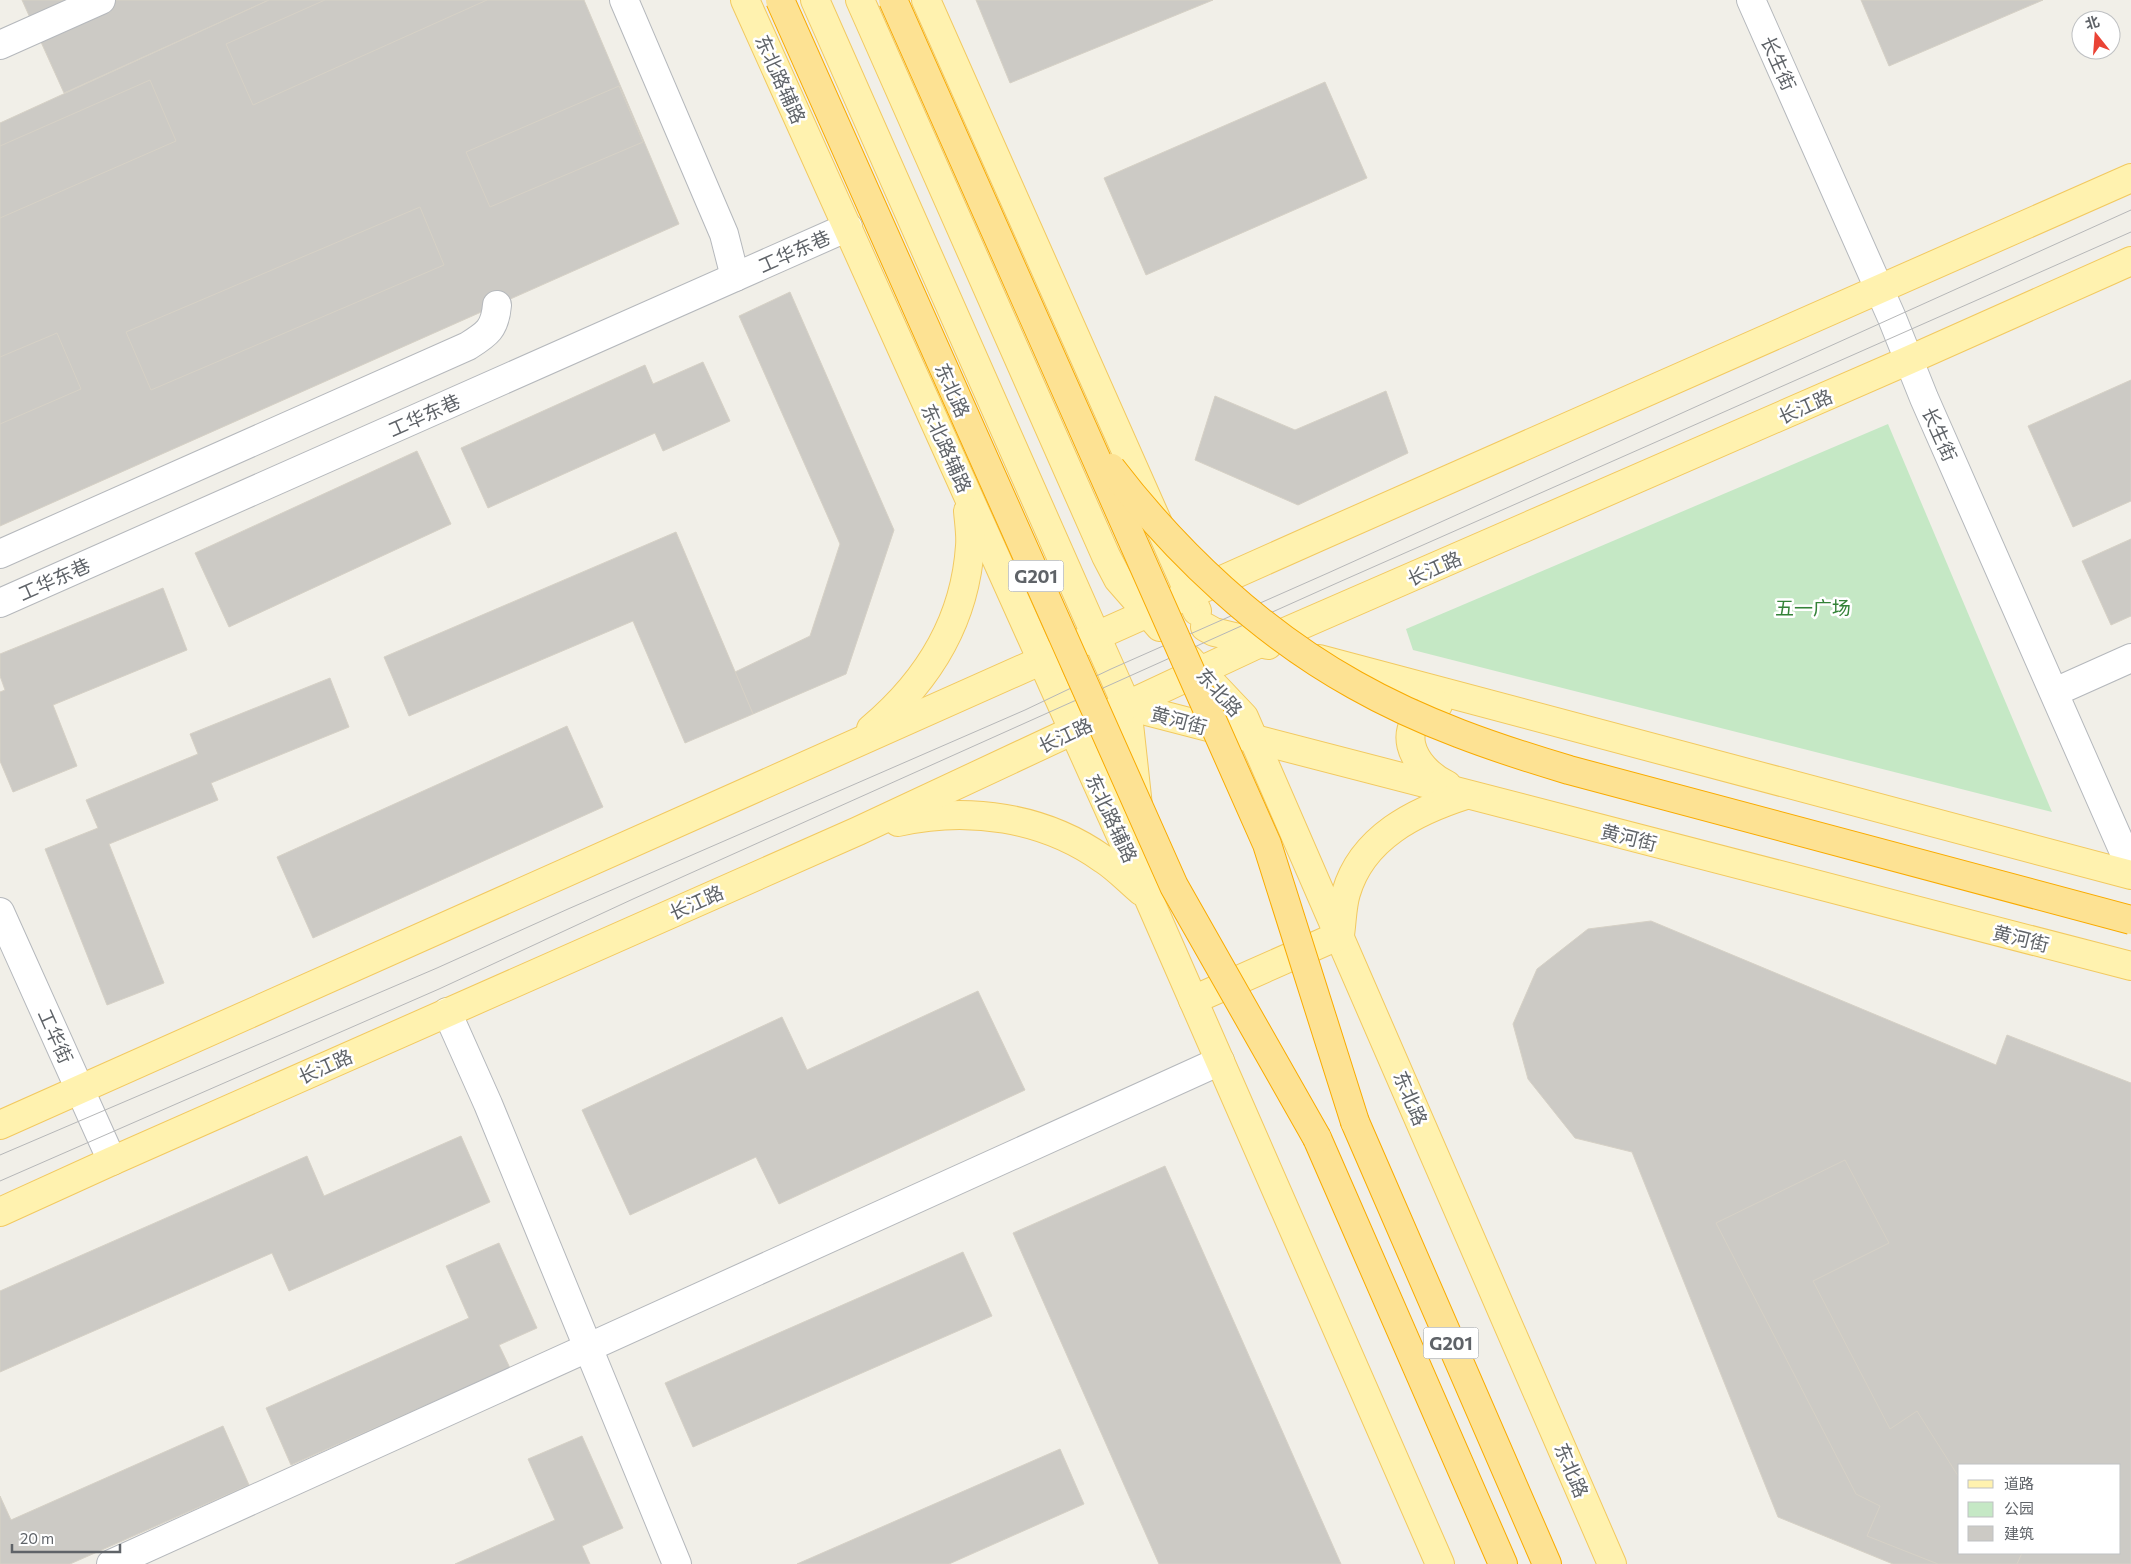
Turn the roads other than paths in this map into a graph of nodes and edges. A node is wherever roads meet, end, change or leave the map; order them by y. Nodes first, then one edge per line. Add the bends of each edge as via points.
1 (101, 0) edge
2 (624, 0) edge
3 (745, 0) edge
4 (780, 0) edge
5 (815, 0) edge
6 (860, 0) edge
7 (893, 0) edge
8 (926, 0) edge
9 (1751, 0) edge
10 (0, 45) edge
11 (811, 145) junction
12 (2131, 178) edge
13 (906, 205) junction
14 (848, 227) junction
15 (2131, 260) edge
16 (735, 277) junction
17 (1879, 289) junction
18 (497, 305) dead end
19 (1909, 360) junction
20 (1084, 431) junction
21 (966, 492) junction
22 (1098, 536) junction
23 (0, 554) edge
24 (1186, 587) junction
25 (0, 603) edge
26 (1148, 614) junction
27 (1204, 627) junction
28 (1097, 637) junction
29 (1260, 643) junction
30 (2131, 658) edge
31 (1041, 661) junction
32 (1211, 667) junction
33 (2055, 692) junction
34 (1488, 704) junction
35 (1127, 706) junction
36 (1249, 728) junction
37 (1072, 731) junction
38 (850, 747) junction
39 (1466, 795) junction
40 (858, 831) junction
41 (2131, 868) edge
42 (2131, 875) edge
43 (1148, 897) junction
44 (0, 912) edge
45 (2131, 920) edge
46 (1340, 935) junction
47 (2131, 966) edge
48 (1193, 1000) junction
49 (447, 1012) junction
50 (1220, 1061) junction
51 (80, 1090) junction
52 (0, 1125) edge
53 (112, 1160) junction
54 (0, 1212) edge
55 (588, 1348) junction
56 (111, 1564) edge
57 (677, 1564) edge
58 (1440, 1564) edge
59 (1503, 1564) edge
60 (1547, 1564) edge
61 (1612, 1564) edge

1 - 10 street
2 - 16 street via 724,234
3 - 11 main road, 东北路辅路
4 - 59 highway, 东北路 / G201, bridge via 1174,886 1317,1138
5 - 13 main road, 东北路
6 - 22 main road, 东北路
7 - 20 highway, 东北路 / G201, bridge
8 - 24 main road
9 - 17 street, 长生街
11 - 13 main road
11 - 14 main road, 东北路辅路
12 - 17 main road
13 - 28 main road, 东北路
14 - 16 street, 工华东巷
14 - 21 main road, 东北路辅路
15 - 19 main road, 长江路
16 - 25 street, 工华东巷
17 - 19 street, 长生街
17 - 24 main road
18 - 23 street via 495,321 486,335 468,346
19 - 29 main road, 长江路
19 - 33 street, 长生街
20 - 45 highway, bridge via 1131,494 1174,542 1228,593 1288,642 1354,685 1429,722 1498,749 1568,770
20 - 60 highway, 东北路 / G201, bridge via 1268,844 1355,1122
21 - 31 main road, 东北路辅路
21 - 38 main road via 970,545 962,597 945,641 922,678 897,706
22 - 24 main road
22 - 26 main road, 东北路 via 1118,580
24 - 26 main road
24 - 27 main road
26 - 28 main road
26 - 32 main road, 东北路
27 - 29 main road
27 - 32 main road
28 - 31 main road
28 - 35 main road, 东北路
29 - 32 main road, 长江路
29 - 34 main road
30 - 33 street
31 - 37 main road, 东北路辅路
31 - 38 main road
32 - 35 main road, 长江路
32 - 36 main road, 东北路
33 - 41 street, 长生街
34 - 39 main road via 1441,703 1427,709 1410,733 1411,751 1418,763 1442,783
34 - 42 main road
35 - 36 main road, 黄河街
35 - 37 main road, 长江路
35 - 43 main road, 东北路
36 - 39 main road, 黄河街
36 - 46 main road, 东北路
37 - 40 main road, 长江路
37 - 43 main road, 东北路辅路
38 - 51 main road
39 - 46 main road via 1434,805 1397,825 1364,855 1346,892
39 - 47 main road, 黄河街
40 - 43 main road via 913,818 964,813 1007,818 1058,834 1103,859
40 - 49 main road, 长江路
43 - 48 main road, 东北路
44 - 51 street, 工华街
46 - 48 main road
46 - 61 main road, 东北路
48 - 50 main road, 东北路
49 - 53 main road, 长江路
49 - 55 street
50 - 55 street
50 - 58 main road, 东北路
51 - 52 main road
51 - 53 street, 工华街
53 - 54 main road, 长江路
55 - 56 street
55 - 57 street

